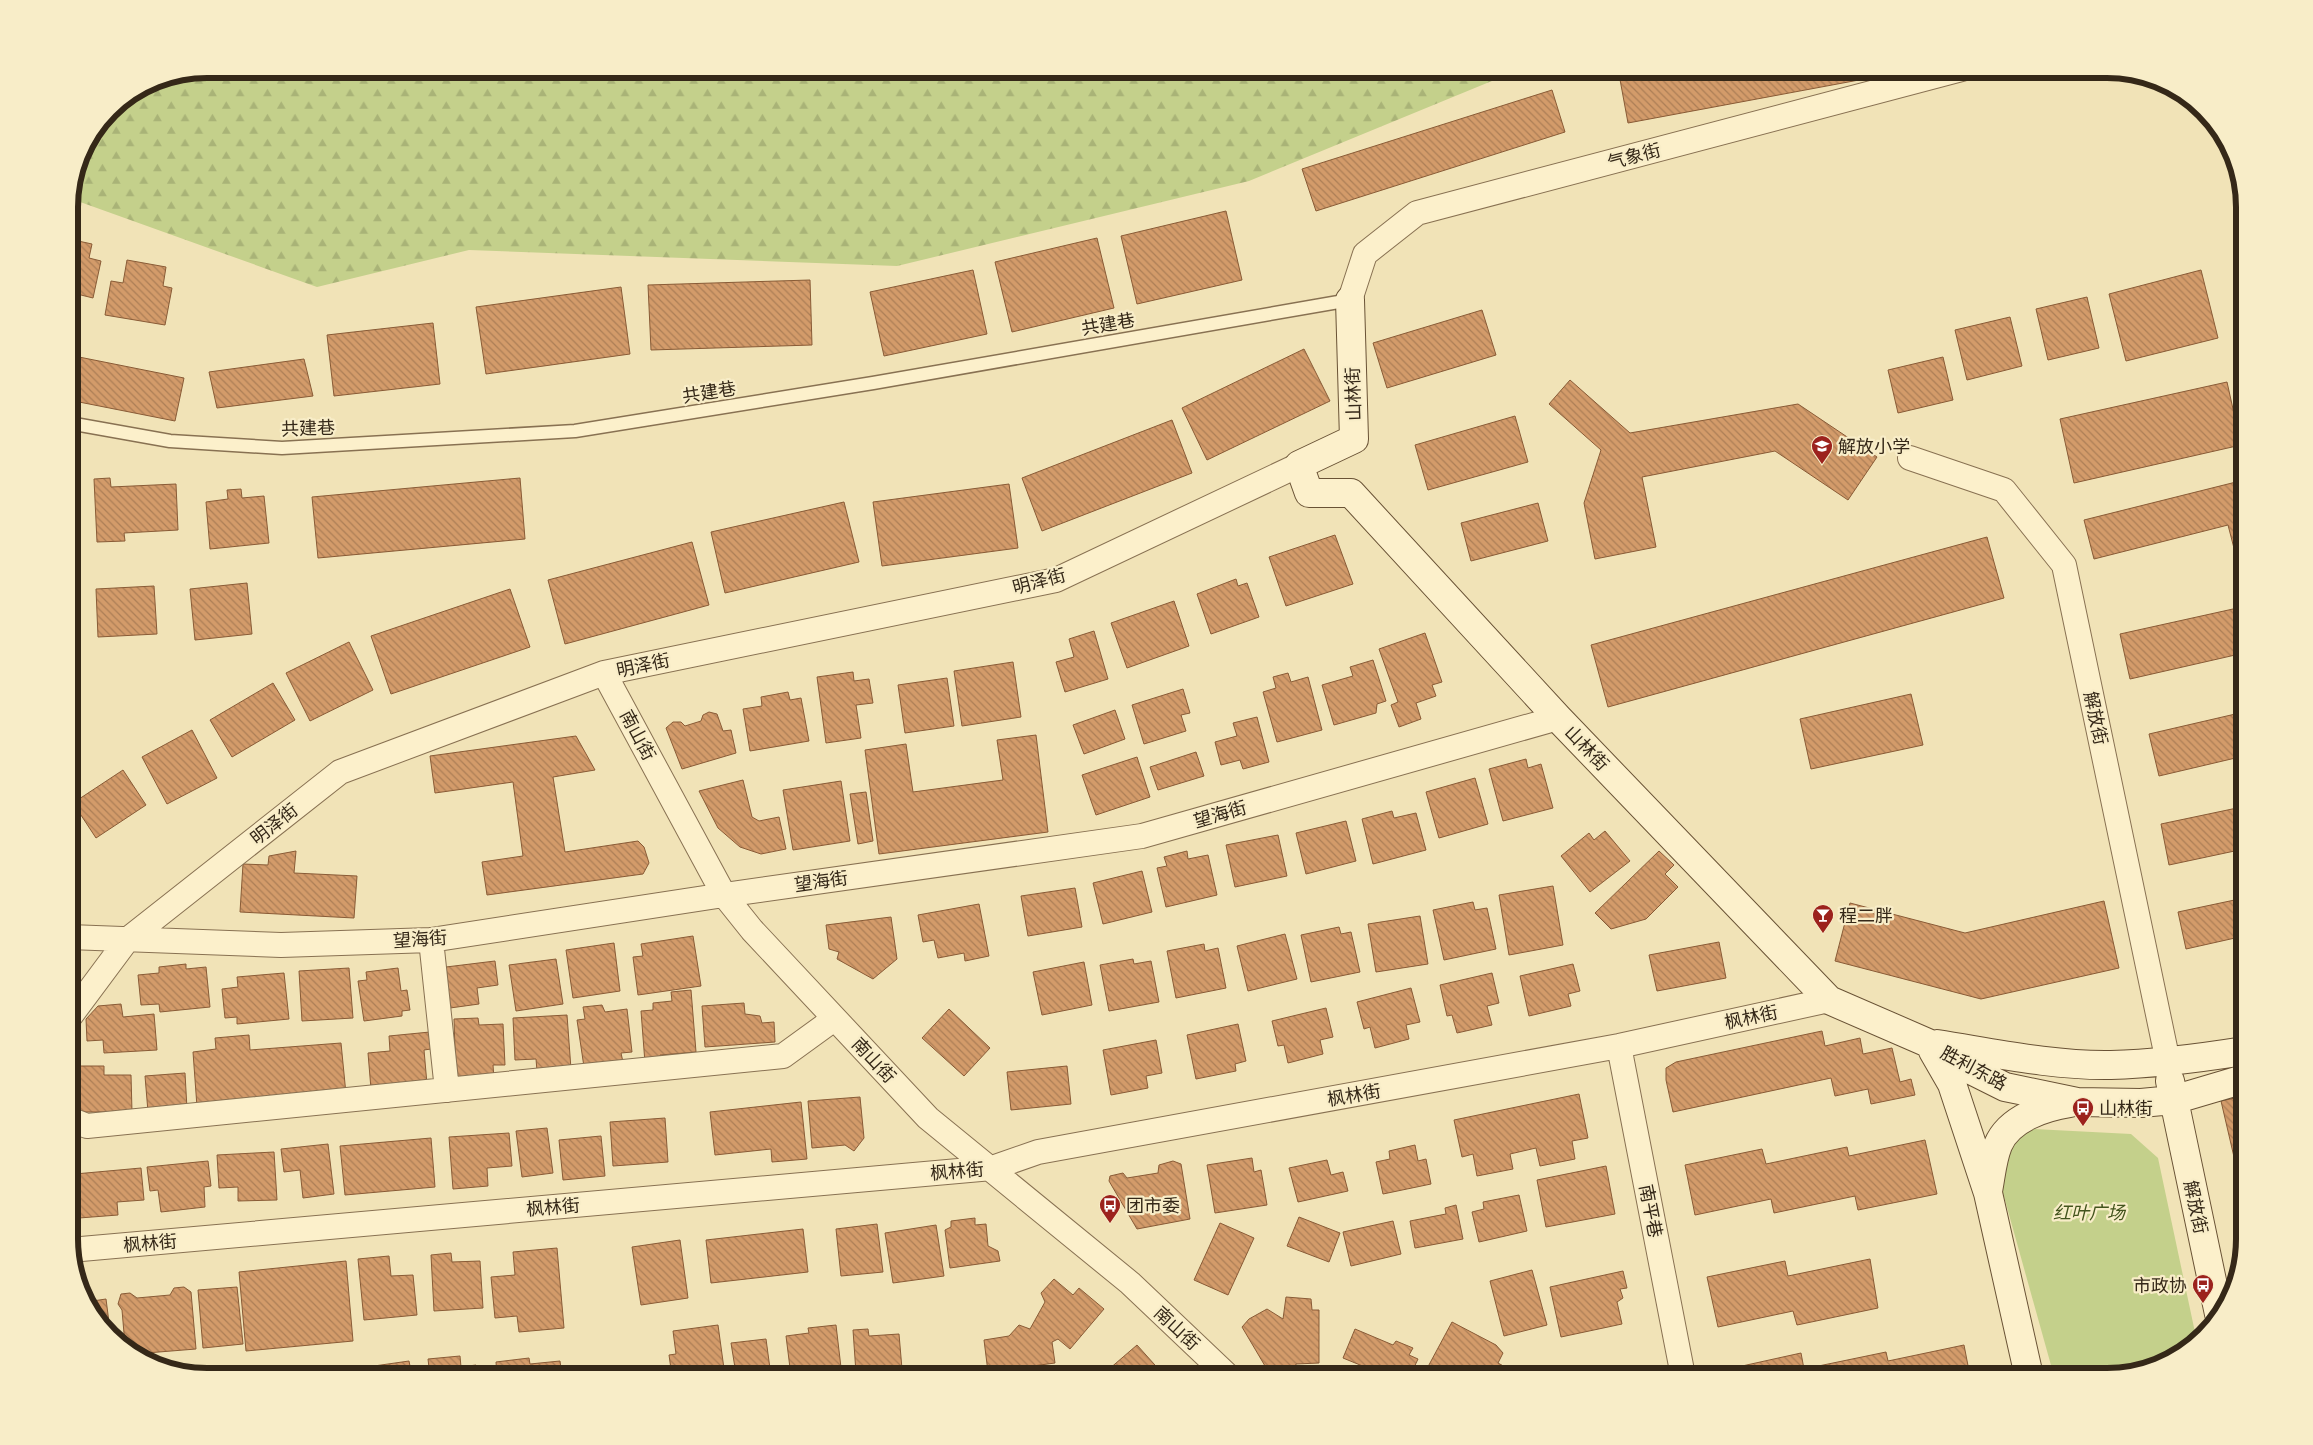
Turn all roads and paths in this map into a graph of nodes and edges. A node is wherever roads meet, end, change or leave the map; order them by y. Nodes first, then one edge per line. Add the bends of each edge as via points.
1 (1932, 77) edge
2 (1350, 300) junction
3 (78, 425) edge
4 (1910, 458) dead end
5 (1299, 465) junction
6 (604, 673) junction
7 (1558, 718) junction
8 (724, 895) junction
9 (78, 937) edge
10 (127, 940) junction
11 (431, 940) junction
12 (1830, 1000) junction
13 (78, 1006) edge
14 (834, 1019) junction
15 (1928, 1043) junction
16 (1619, 1046) junction
17 (2236, 1052) edge
18 (2168, 1062) junction
19 (2236, 1081) edge
20 (447, 1090) junction
21 (2173, 1100) junction
22 (2077, 1102) junction
23 (78, 1122) edge
24 (992, 1168) junction
25 (1988, 1193) junction
26 (78, 1249) edge
27 (2217, 1305) edge
28 (1220, 1368) edge
29 (1681, 1368) edge
30 (2027, 1368) edge

1 - 2 street, 气象街 via 1417,213 1365,254
2 - 3 lane, 共建巷 via 575,431 282,448 170,441
2 - 5 street, 山林街 via 1354,439
4 - 18 street, 解放街 via 2004,490 2064,565
5 - 6 street, 明泽街 via 1056,580
5 - 7 street, 山林街 via 1309,493 1351,493
6 - 8 street, 南山街
6 - 10 street, 明泽街 via 340,772
7 - 8 street, 望海街 via 1142,836
7 - 12 street, 山林街
8 - 11 street, 望海街
8 - 14 street, 南山街
9 - 10 street, 望海街
10 - 11 street, 望海街 via 281,944
10 - 13 street, 明泽街
11 - 20 street
12 - 15 street, 山林街
12 - 16 street, 枫林街
14 - 20 street via 783,1056
14 - 24 street, 南山街 via 928,1118
15 - 18 street, 胜利东路 via 2039,1060 2110,1065
15 - 22 street, 胜利东路 via 1961,1065 2005,1087
15 - 25 street via 1952,1084
16 - 24 street, 枫林街 via 1038,1152
16 - 29 street, 南平巷
17 - 18 street, 胜利东路
18 - 21 street, 解放街
19 - 21 street, 胜利东路
20 - 23 street via 87,1126
21 - 22 street, 胜利东路
21 - 27 street, 解放街
22 - 25 street via 2048,1106 2008,1130 1999,1144
24 - 26 street, 枫林街
24 - 28 street, 南山街 via 1130,1283
25 - 30 street

